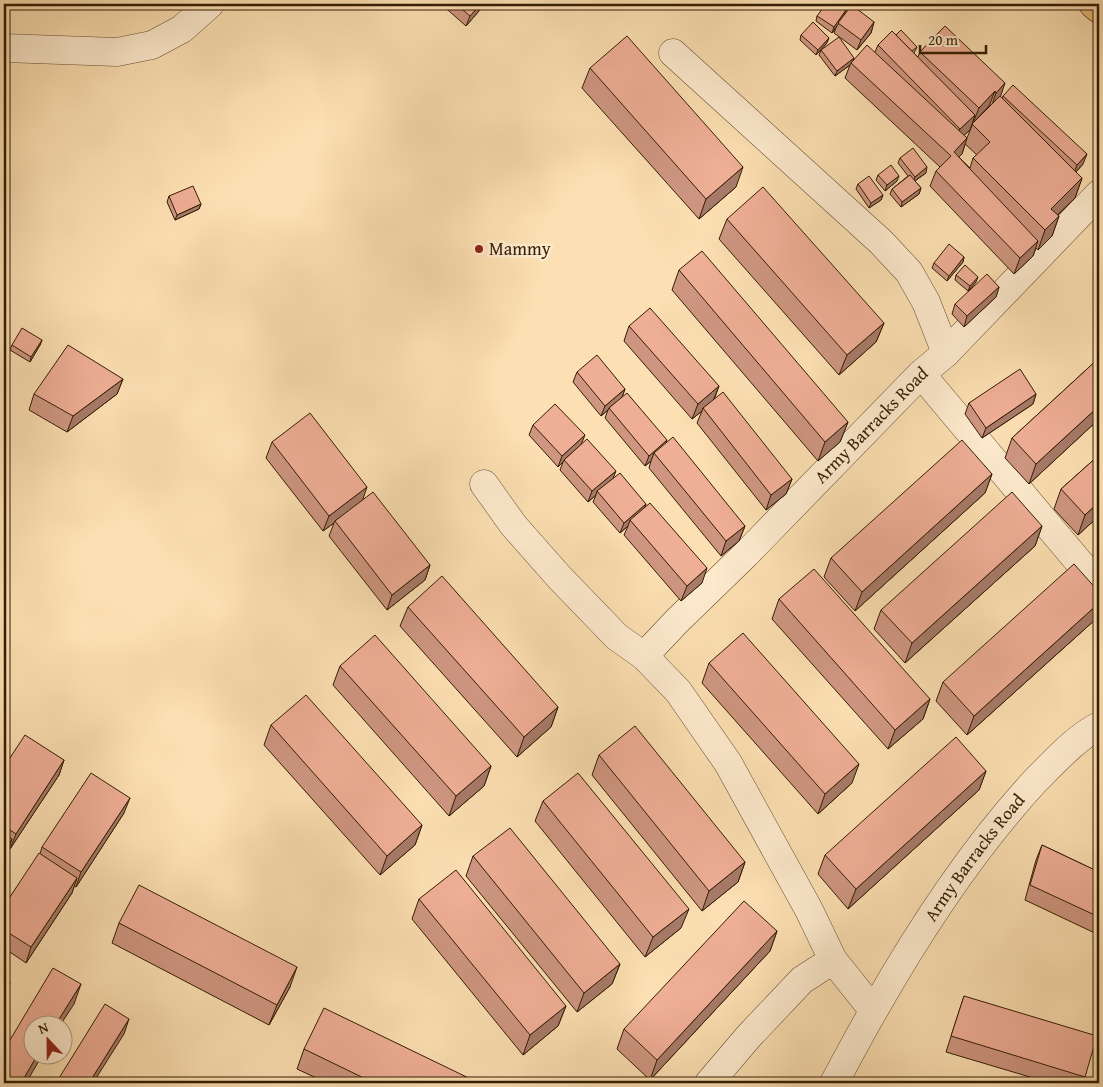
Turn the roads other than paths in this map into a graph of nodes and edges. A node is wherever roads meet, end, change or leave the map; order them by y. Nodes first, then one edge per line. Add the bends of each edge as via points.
1 (210, 4) edge
2 (1092, 4) edge
3 (1099, 9) edge
4 (4, 48) edge
5 (674, 53) dead end
6 (1099, 196) edge
7 (946, 353) junction
8 (920, 374) junction
9 (484, 484) dead end
10 (1099, 586) edge
11 (644, 656) junction
12 (1099, 726) edge
13 (834, 960) junction
14 (873, 1010) junction
15 (709, 1083) edge
16 (834, 1083) edge

1 - 4 street via 182,29 152,45 117,52
2 - 3 highway
5 - 7 street via 881,242 909,272 926,302
6 - 7 street, Army Barracks Road
7 - 8 street, Army Barracks Road
8 - 10 street
8 - 11 street, Army Barracks Road
9 - 11 street via 514,526 560,578 617,637
11 - 13 street via 678,691 728,763
12 - 14 street, Army Barracks Road via 1058,756 1020,797 942,902
13 - 14 street
13 - 15 street via 802,980 748,1036
14 - 16 street, Army Barracks Road

